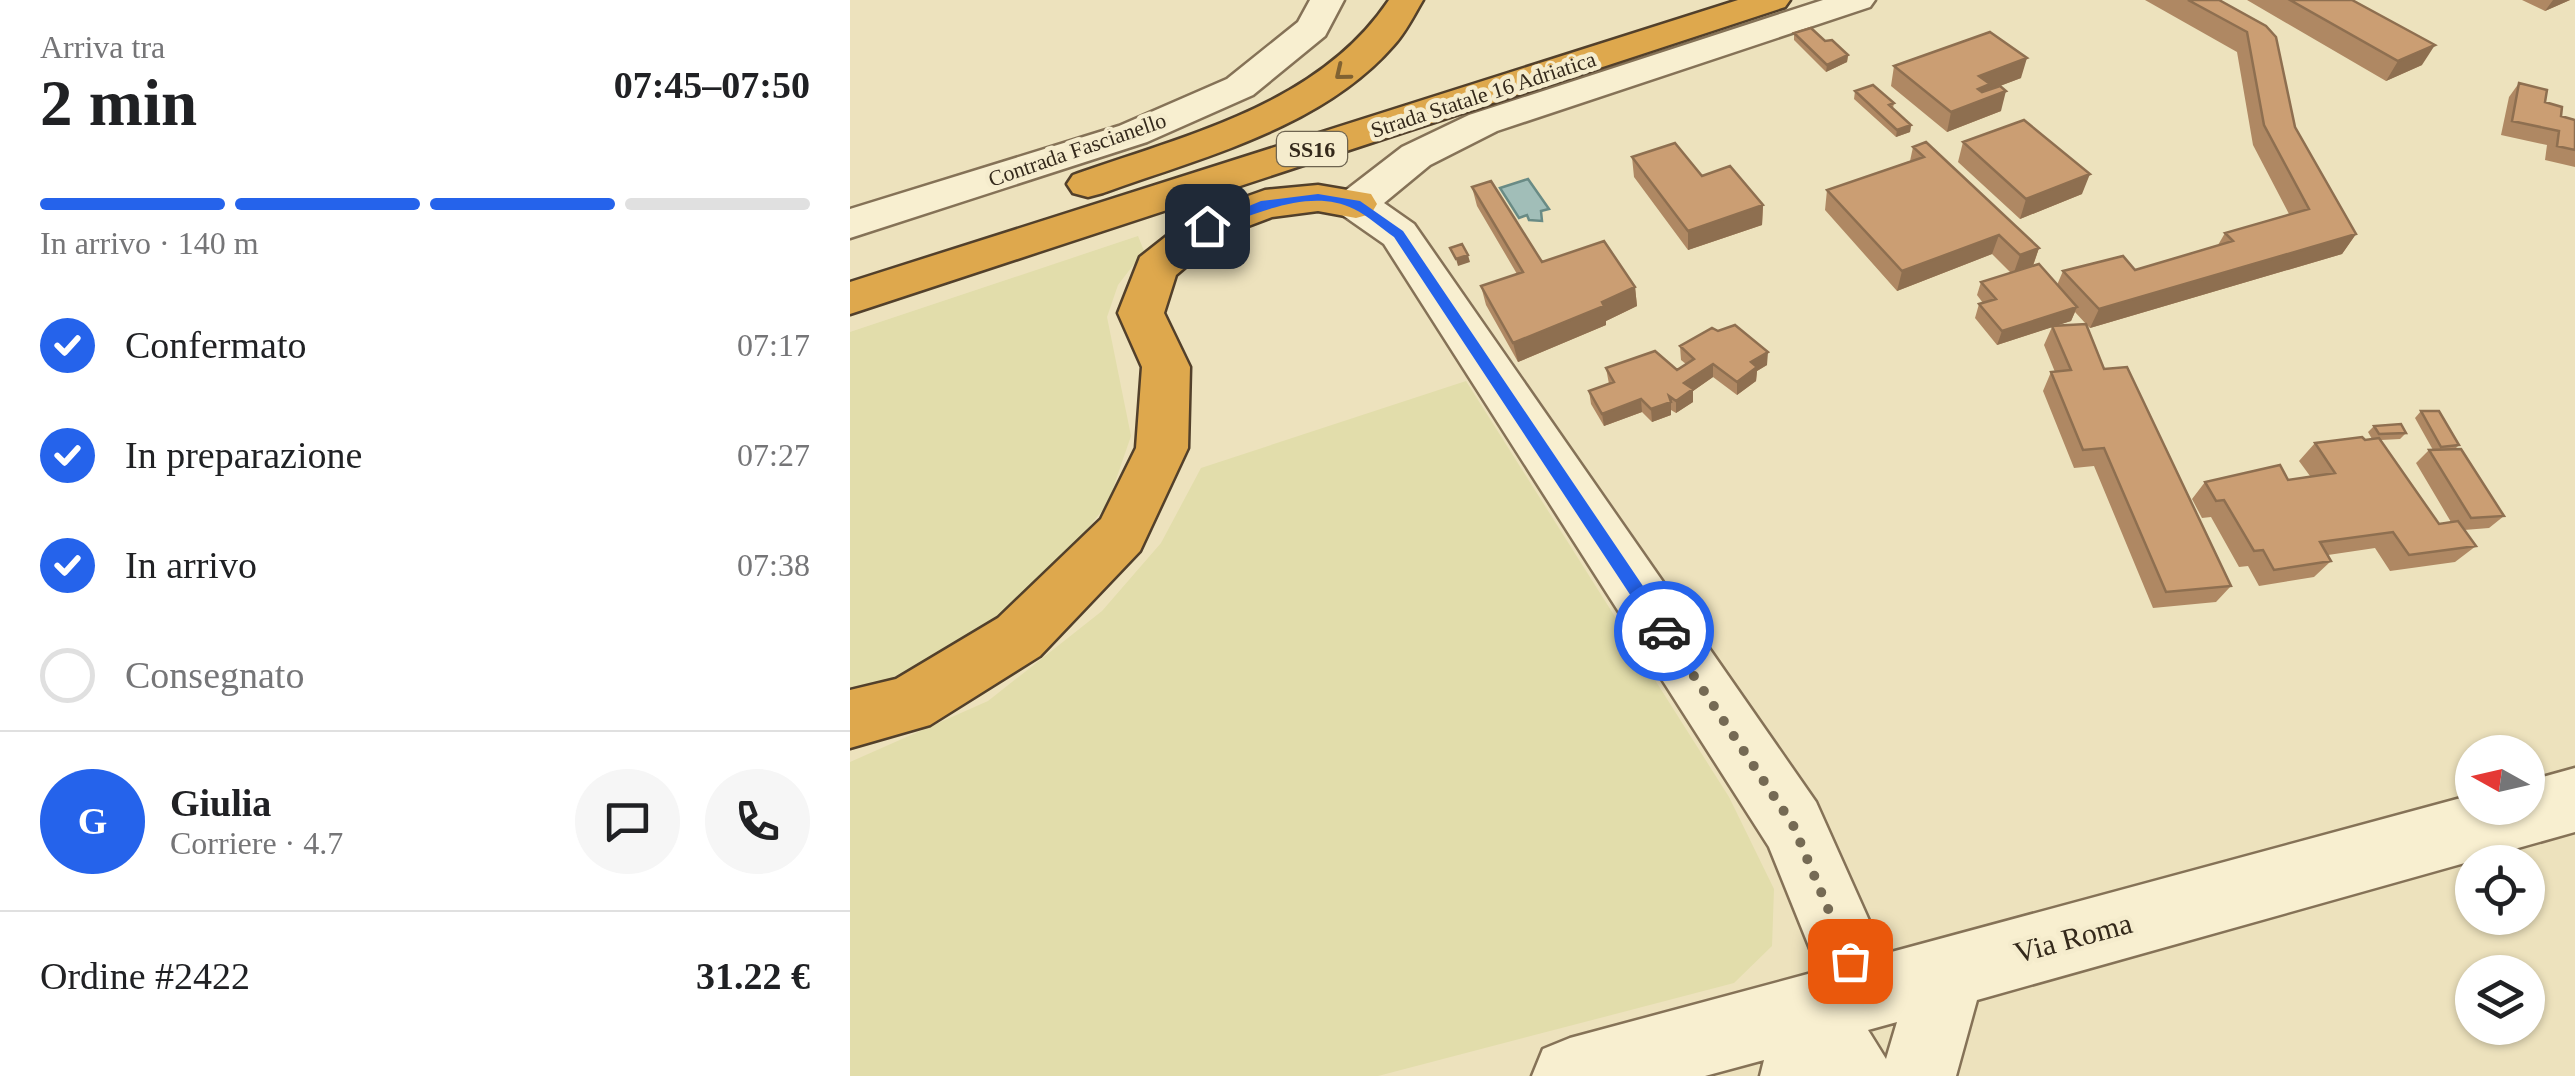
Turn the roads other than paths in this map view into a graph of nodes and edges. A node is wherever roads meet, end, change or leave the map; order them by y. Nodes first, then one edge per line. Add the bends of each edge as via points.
1 (1327, 0) edge
2 (1406, 0) edge
3 (1721, 0) edge
4 (1774, 0) edge
5 (1858, 0) edge
6 (1356, 204) junction
7 (850, 224) edge
8 (948, 252) junction
9 (850, 269) edge
10 (850, 298) edge
11 (850, 313) edge
12 (850, 719) edge
13 (2575, 800) edge
14 (1949, 972) junction
15 (1824, 1027) edge
16 (1582, 1075) edge
17 (1855, 1076) edge
18 (1918, 1076) edge

1 - 7 street, Contrada Fascianello via 1312,28 1240,86 1133,134
2 -> 8 highway via 1341,77 1285,110
3 - 8 highway, Strada Statale 16 Adriatica / SS16
4 - 8 highway, Strada Statale 16 Adriatica / SS16
5 - 6 street via 1483,123 1416,156
6 - 12 highway via 1318,198 1265,204 1207,226 1156,268 1141,313 1166,368 1162,448 1121,535 1019,638 908,705
6 - 15 street via 1398,234 1793,825
8 - 9 highway, Strada Statale 16 Adriatica / SS16
8 - 10 highway, Strada Statale 16 Adriatica / SS16
8 - 11 highway
13 - 14 street, Via Roma
14 - 15 street, Via Roma
14 - 18 street
15 - 16 street, Via Roma
15 - 17 street

